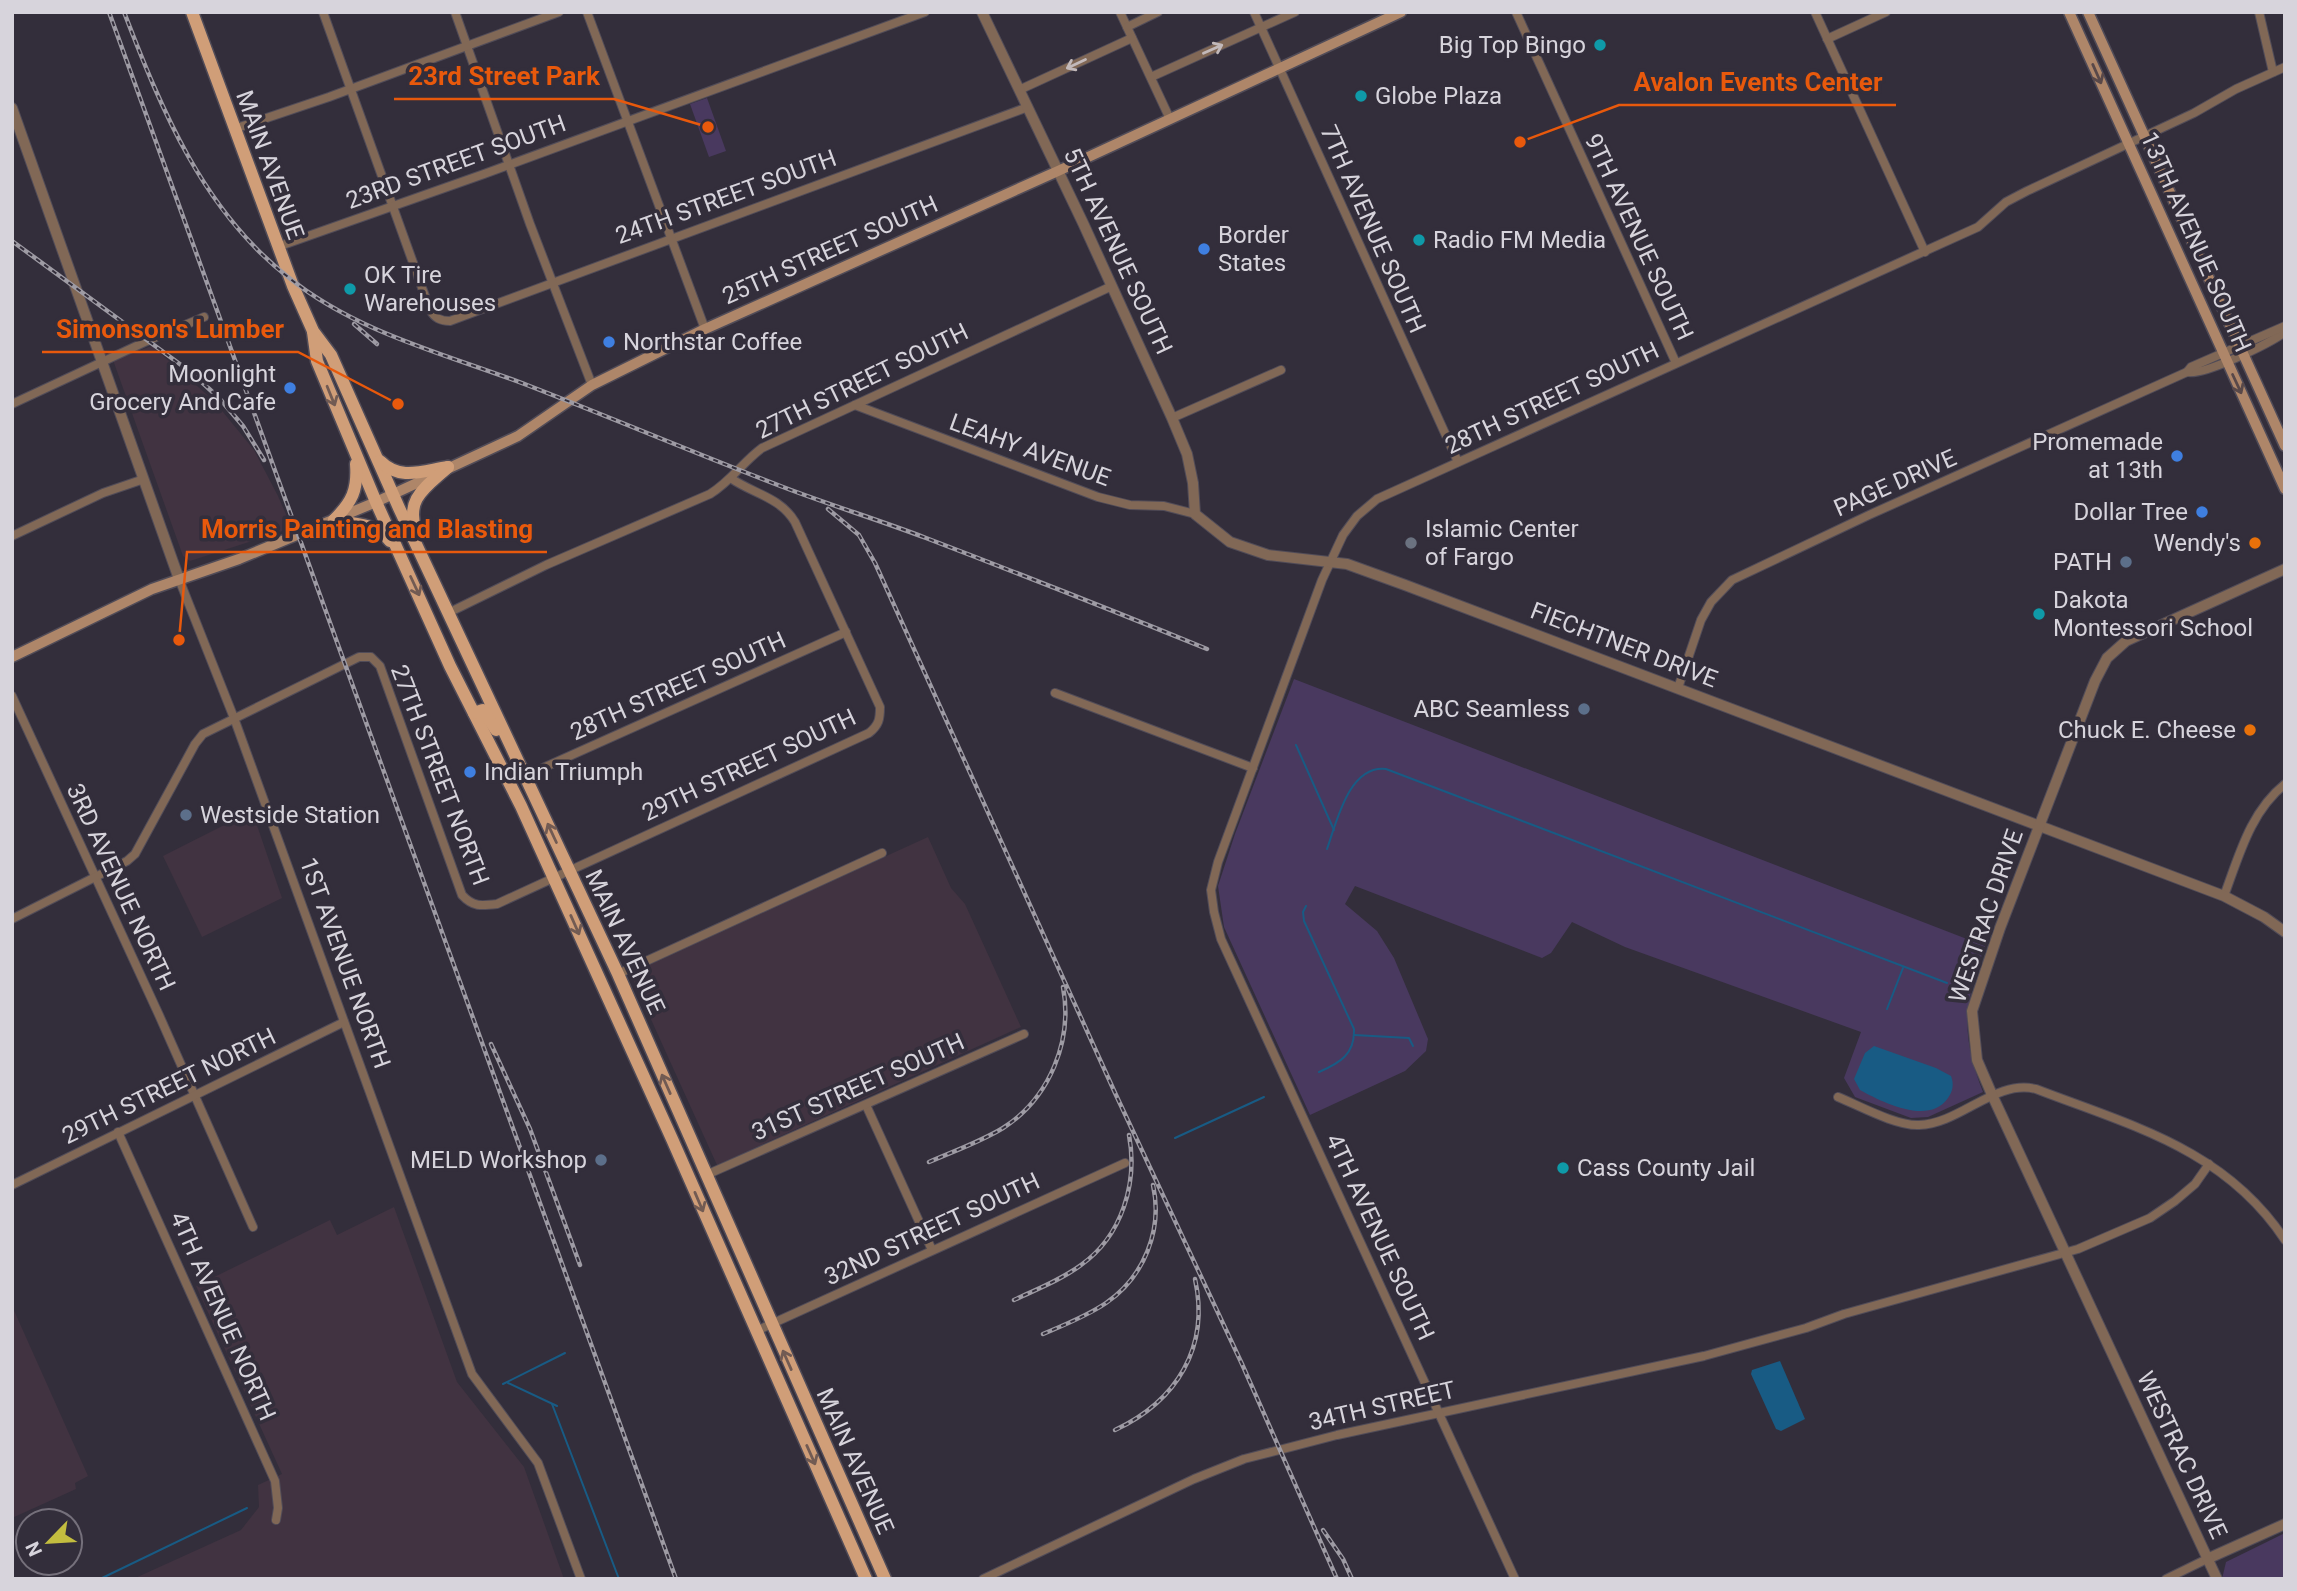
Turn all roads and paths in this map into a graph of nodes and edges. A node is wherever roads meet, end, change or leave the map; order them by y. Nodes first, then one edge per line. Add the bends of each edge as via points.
1 (192, 12) edge
2 (323, 12) edge
3 (455, 12) edge
4 (559, 12) edge
5 (587, 12) edge
6 (925, 12) edge
7 (982, 12) edge
8 (1120, 12) edge
9 (1158, 12) edge
10 (1254, 12) edge
11 (1295, 12) edge
12 (1401, 12) edge
13 (1516, 12) edge
14 (1815, 12) edge
15 (1886, 12) edge
16 (2068, 12) edge
17 (2088, 12) edge
18 (2259, 12) edge
19 (1387, 15) edge
20 (1127, 27) junction
21 (1261, 28) junction
22 (1132, 38) junction
23 (1826, 39) junction
24 (467, 46) junction
25 (2285, 67) edge
26 (1280, 68) junction
27 (2273, 72) junction
28 (1151, 77) junction
29 (350, 89) junction
30 (1019, 90) junction
31 (1028, 107) junction
32 (12, 108) edge
33 (1170, 119) junction
34 (628, 121) junction
35 (234, 129) junction
36 (2144, 136) junction
37 (2128, 143) junction
38 (510, 165) junction
39 (1058, 171) junction
40 (392, 207) junction
41 (671, 238) junction
42 (277, 247) junction
43 (1924, 252) junction
44 (553, 282) junction
45 (1112, 286) junction
46 (204, 317) dead end
47 (705, 329) junction
48 (2285, 329) edge
49 (313, 331) junction
50 (2241, 350) junction
51 (2225, 357) junction
52 (104, 362) junction
53 (1676, 363) junction
54 (1281, 370) dead end
55 (592, 385) junction
56 (12, 404) edge
57 (855, 405) junction
58 (1172, 418) junction
59 (2285, 446) edge
60 (355, 454) junction
61 (376, 457) junction
62 (1458, 462) junction
63 (448, 467) junction
64 (144, 478) junction
65 (732, 479) junction
66 (2285, 489) edge
67 (393, 494) junction
68 (376, 502) junction
69 (1195, 514) junction
70 (334, 520) junction
71 (12, 536) edge
72 (400, 555) junction
73 (1331, 563) junction
74 (2285, 569) edge
75 (429, 572) junction
76 (178, 579) junction
77 (448, 613) junction
78 (846, 632) junction
79 (12, 657) edge
80 (1678, 688) junction
81 (1055, 693) dead end
82 (12, 696) edge
83 (474, 713) junction
84 (234, 718) junction
85 (1253, 768) junction
86 (525, 776) junction
87 (2285, 784) edge
88 (532, 790) junction
89 (2039, 827) junction
90 (882, 853) dead end
91 (569, 869) junction
92 (553, 877) junction
93 (96, 878) junction
94 (2224, 896) junction
95 (1214, 910) joint
96 (12, 919) edge
97 (2285, 932) edge
98 (618, 974) junction
99 (344, 1022) junction
100 (1024, 1034) dead end
101 (194, 1094) junction
102 (1838, 1097) dead end
103 (1993, 1097) junction
104 (866, 1105) junction
105 (660, 1110) junction
106 (118, 1132) junction
107 (701, 1163) junction
108 (1125, 1163) dead end
109 (2209, 1164) junction
110 (706, 1175) junction
111 (12, 1185) edge
112 (253, 1227) dead end
113 (2285, 1240) edge
114 (932, 1250) junction
115 (2066, 1253) junction
116 (771, 1325) junction
117 (756, 1331) junction
118 (1440, 1413) junction
119 (276, 1520) dead end
120 (2285, 1524) edge
121 (2207, 1559) junction
122 (581, 1579) edge
123 (866, 1579) edge
124 (885, 1579) edge
125 (983, 1579) edge
126 (1515, 1579) edge
127 (2166, 1579) edge
128 (2217, 1579) edge

1 - 35 main road, MAIN AVENUE
2 - 29 street
3 - 24 street
4 - 24 street
5 - 34 street
6 - 34 street, 23RD STREET SOUTH
7 - 30 street, 5TH AVENUE SOUTH
8 - 20 street
9 - 20 street
10 - 21 street, 7TH AVENUE SOUTH
11 - 21 street
12 - 19 main road, 25TH STREET SOUTH
13 - 53 street, 9TH AVENUE SOUTH
14 - 23 street
15 - 23 street
16 -> 37 main road, 13TH AVENUE SOUTH
17 - 36 main road, 13TH AVENUE SOUTH
18 - 27 street
19 - 26 main road, 25TH STREET SOUTH
20 - 22 street
21 - 26 street, 7TH AVENUE SOUTH
28 -> 21 street
22 - 28 street
22 -> 30 street
23 - 43 street
24 - 29 street
24 - 38 street
25 - 27 street, 28TH STREET SOUTH
26 - 33 main road, 25TH STREET SOUTH
26 - 62 street, 7TH AVENUE SOUTH
27 - 36 street, 28TH STREET SOUTH
28 - 33 street
29 - 35 street
29 - 40 street
30 - 31 street, 5TH AVENUE SOUTH
31 - 39 street, 5TH AVENUE SOUTH
31 - 41 street, 24TH STREET SOUTH
32 - 52 street, 1ST AVENUE NORTH
33 - 39 main road, 25TH STREET SOUTH
34 - 38 street, 23RD STREET SOUTH
34 - 41 street
35 - 42 main road, MAIN AVENUE
36 - 37 street, 28TH STREET SOUTH
36 - 50 main road, 13TH AVENUE SOUTH
37 - 43 street, 28TH STREET SOUTH via 2006,202 1978,227
37 - 51 main road, 13TH AVENUE SOUTH
38 - 40 street, 23RD STREET SOUTH
38 - 44 street
39 - 45 street, 5TH AVENUE SOUTH
39 - 47 main road, 25TH STREET SOUTH
40 - 42 street, 23RD STREET SOUTH
40 - 44 street, 24TH STREET SOUTH via 430,310 439,319 450,321
41 - 44 street, 24TH STREET SOUTH
41 - 47 street
42 - 49 main road, MAIN AVENUE
43 - 53 street, 28TH STREET SOUTH
44 - 55 street
45 - 57 street, 27TH STREET SOUTH
45 - 58 street, 5TH AVENUE SOUTH
46 - 52 street
47 - 55 main road, 25TH STREET SOUTH
48 - 50 street, PAGE DRIVE
49 -> 60 main road, MAIN AVENUE via 317,361
49 - 61 main road, MAIN AVENUE via 331,355
50 - 51 street, PAGE DRIVE
50 - 59 main road, 13TH AVENUE SOUTH
51 -> 66 main road, 13TH AVENUE SOUTH
51 - 80 street, PAGE DRIVE via 2191,367 1732,580 1711,601 1701,620
52 - 56 street
52 - 64 street, 1ST AVENUE NORTH
53 - 62 street, 28TH STREET SOUTH
54 - 58 street
55 - 63 main road, 25TH STREET SOUTH via 518,436
57 - 65 street, 27TH STREET SOUTH via 762,448
57 - 69 street, LEAHY AVENUE via 1098,497
58 - 69 street, 5TH AVENUE SOUTH via 1193,483
60 - 68 main road, MAIN AVENUE
60 - 70 main road via 356,491
61 - 63 main road via 389,470 403,474
61 - 67 main road, MAIN AVENUE
62 - 73 street, 28TH STREET SOUTH via 1377,499 1343,535
63 - 67 main road, 25TH STREET SOUTH
63 - 75 main road via 412,507
64 - 71 street
64 - 76 street, 1ST AVENUE NORTH
65 - 77 street, 27TH STREET SOUTH via 710,494
65 - 78 street, 29TH STREET SOUTH via 789,511
67 - 68 main road, 25TH STREET SOUTH
67 - 75 main road, MAIN AVENUE
68 - 70 main road, 25TH STREET SOUTH
68 - 72 main road, MAIN AVENUE
69 - 73 street, FIECHTNER DRIVE via 1230,542 1268,555
70 - 72 main road via 379,529
70 - 76 main road, 25TH STREET SOUTH
72 -> 83 main road, MAIN AVENUE
73 - 80 street, FIECHTNER DRIVE via 1347,564
73 - 85 street, 28TH STREET SOUTH
74 - 89 street, WESTRAC DRIVE via 2126,641 2107,658
75 - 77 main road, MAIN AVENUE
76 - 79 main road, 25TH STREET SOUTH
76 - 84 street, 1ST AVENUE NORTH
77 - 86 main road, MAIN AVENUE
78 - 86 street, 28TH STREET SOUTH
78 - 91 street, 29TH STREET SOUTH via 880,707 877,727
80 - 89 street, FIECHTNER DRIVE
81 - 85 street
82 - 93 street, 3RD AVENUE NORTH
83 - 88 main road via 486,713
83 - 92 main road, MAIN AVENUE
84 - 92 street, 27TH STREET NORTH via 349,661 371,657 380,666 462,895 480,906 497,904
84 - 93 street, 27TH STREET NORTH via 202,734 135,853
84 - 99 street, 1ST AVENUE NORTH
85 - 95 street, 28TH STREET SOUTH via 1211,890
86 - 88 main road, MAIN AVENUE
87 - 94 street via 2256,816
91 -> 88 main road, MAIN AVENUE
89 - 94 street, FIECHTNER DRIVE
89 - 103 street, WESTRAC DRIVE via 1972,1011 1978,1060
90 - 98 street
91 - 92 street, 29TH STREET SOUTH
91 - 98 main road, MAIN AVENUE
92 -> 105 main road, MAIN AVENUE
93 - 96 street, 27TH STREET NORTH
93 - 101 street, 3RD AVENUE NORTH
94 - 97 street, FIECHTNER DRIVE
95 - 118 street, 4TH AVENUE SOUTH via 1221,939
107 -> 98 main road, MAIN AVENUE
99 - 101 street, 29TH STREET NORTH
99 - 122 street, 1ST AVENUE NORTH via 472,1374 538,1463
100 - 104 street, 31ST STREET SOUTH
101 - 106 street, 29TH STREET NORTH
101 - 112 street, 3RD AVENUE NORTH
102 - 103 street via 1916,1125 1945,1119
103 - 109 street via 2020,1087 2036,1089 2172,1142
103 - 115 street, WESTRAC DRIVE
104 - 110 street, 31ST STREET SOUTH
104 - 114 street
105 - 107 main road via 670,1113
105 -> 117 main road, MAIN AVENUE
106 - 111 street, 29TH STREET NORTH
106 - 119 street, 4TH AVENUE NORTH via 275,1481
107 - 110 main road, MAIN AVENUE
108 - 114 street, 32ND STREET SOUTH
109 - 113 street via 2253,1199
109 - 115 street, 34TH STREET via 2195,1184 2150,1218
110 - 116 main road, MAIN AVENUE
114 - 116 street, 32ND STREET SOUTH
115 - 118 street, 34TH STREET via 1744,1346
115 - 121 street, WESTRAC DRIVE
116 - 117 street, 32ND STREET SOUTH
124 -> 116 main road, MAIN AVENUE
117 -> 123 main road, MAIN AVENUE
118 - 125 street, 34TH STREET via 1244,1460
118 - 126 street, 4TH AVENUE SOUTH
120 - 121 street
121 - 127 street
121 - 128 street, WESTRAC DRIVE

